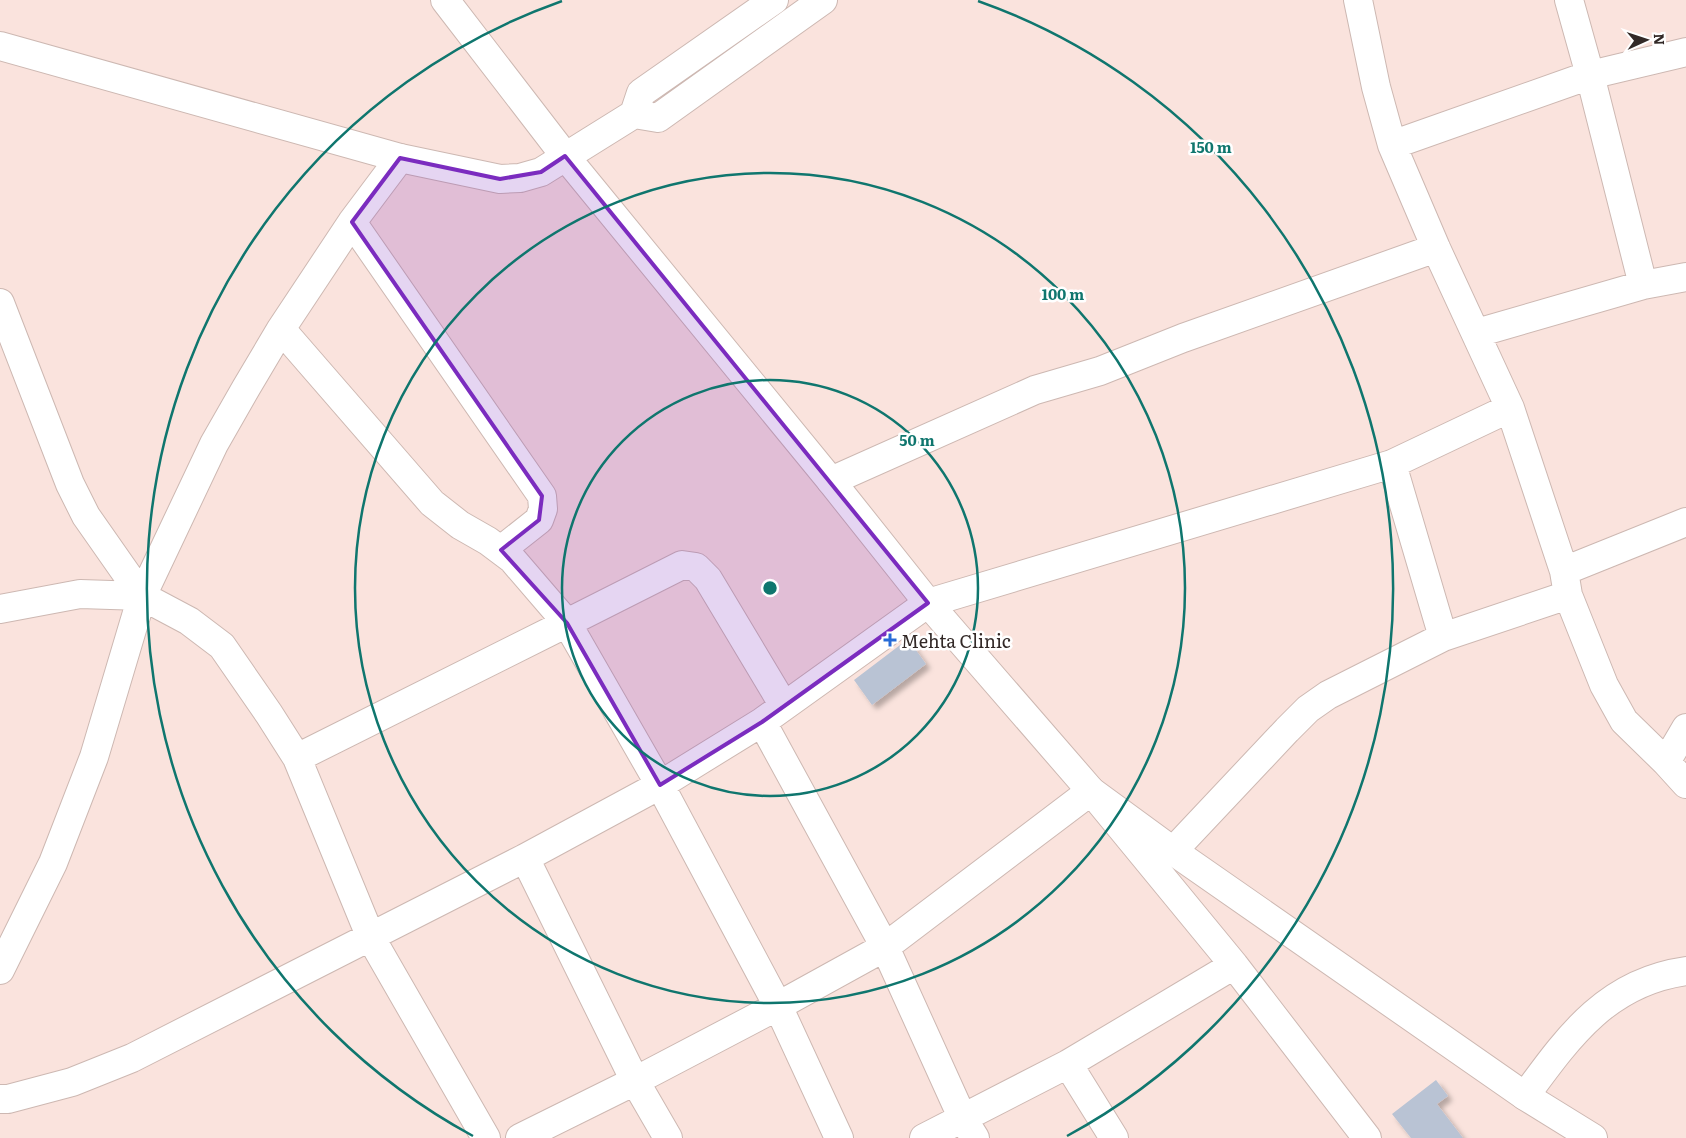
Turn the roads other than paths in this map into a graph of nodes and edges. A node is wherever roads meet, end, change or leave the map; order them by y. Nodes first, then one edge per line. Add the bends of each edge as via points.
1 (445, 0) edge
2 (774, 0) edge
3 (823, 0) edge
4 (1358, 0) edge
5 (1569, 0) edge
6 (0, 46) edge
7 (1686, 52) edge
8 (1590, 75) junction
9 (634, 114) junction
10 (1392, 145) junction
11 (565, 156) junction
12 (400, 158) junction
13 (352, 222) junction
14 (1436, 248) junction
15 (1686, 277) edge
16 (1644, 285) junction
17 (0, 302) edge
18 (281, 328) junction
19 (1477, 333) junction
20 (1510, 408) junction
21 (1392, 464) junction
22 (832, 481) junction
23 (1686, 522) edge
24 (501, 550) junction
25 (1566, 583) junction
26 (142, 596) junction
27 (928, 602) junction
28 (0, 609) edge
29 (567, 623) junction
30 (1443, 637) junction
31 (784, 706) junction
32 (762, 722) junction
33 (1686, 728) edge
34 (297, 758) junction
35 (1666, 762) junction
36 (1686, 784) edge
37 (660, 785) junction
38 (1091, 791) junction
39 (1174, 851) junction
40 (525, 858) junction
41 (371, 938) junction
42 (885, 948) junction
43 (1234, 966) junction
44 (0, 970) edge
45 (1686, 971) edge
46 (778, 1006) junction
47 (1068, 1064) junction
48 (635, 1081) junction
49 (1525, 1096) junction
50 (0, 1099) edge
51 (969, 1127) edge
52 (486, 1138) edge
53 (520, 1138) edge
54 (668, 1138) edge
55 (839, 1138) edge
56 (924, 1138) edge
57 (1114, 1138) edge
58 (1367, 1138) edge
59 (1593, 1138) edge

1 - 11 street
2 - 9 street via 641,93
3 - 9 street via 658,118
4 - 10 street
5 - 8 street
6 - 12 street
7 - 8 street
8 - 10 street
8 - 16 street
9 - 11 street
10 - 14 street
11 - 12 street via 540,172 500,179
11 - 22 street
12 - 13 street
13 - 18 street
13 - 24 street via 542,496 544,509 539,520
14 - 19 street
14 - 22 street via 1100,371 1035,390
15 - 16 street
16 - 19 street
17 - 26 street via 70,484 86,516
18 - 24 street via 432,503
18 - 26 street via 214,444
19 - 20 street
20 - 21 street
20 - 25 street
21 - 27 street
21 - 30 street
22 - 27 street
23 - 25 street
24 - 29 street
25 - 30 street
25 - 35 street via 1604,685 1624,721
26 - 28 street via 80,594
26 - 34 street via 189,621 222,646
26 - 44 street via 94,757 53,863
27 - 31 street
27 - 38 street
29 - 31 street via 682,565 696,567 708,578
29 - 34 street
29 - 37 street
30 - 39 street via 1355,680 1308,709
31 - 32 street
32 - 37 street
32 - 42 street
33 - 35 street
34 - 41 street
35 - 36 street
37 - 40 street
37 - 46 street
38 - 39 street
38 - 42 street
38 - 43 street
39 - 49 street
40 - 41 street
40 - 48 street
41 - 50 street via 132,1058 72,1082
41 - 52 street
42 - 46 street
42 - 51 street
43 - 47 street
43 - 58 street
45 - 49 street via 1654,978 1619,993 1587,1018
46 - 48 street
46 - 55 street
47 - 51 street
47 - 57 street
48 - 53 street
48 - 54 street
49 - 59 street
51 - 56 street

